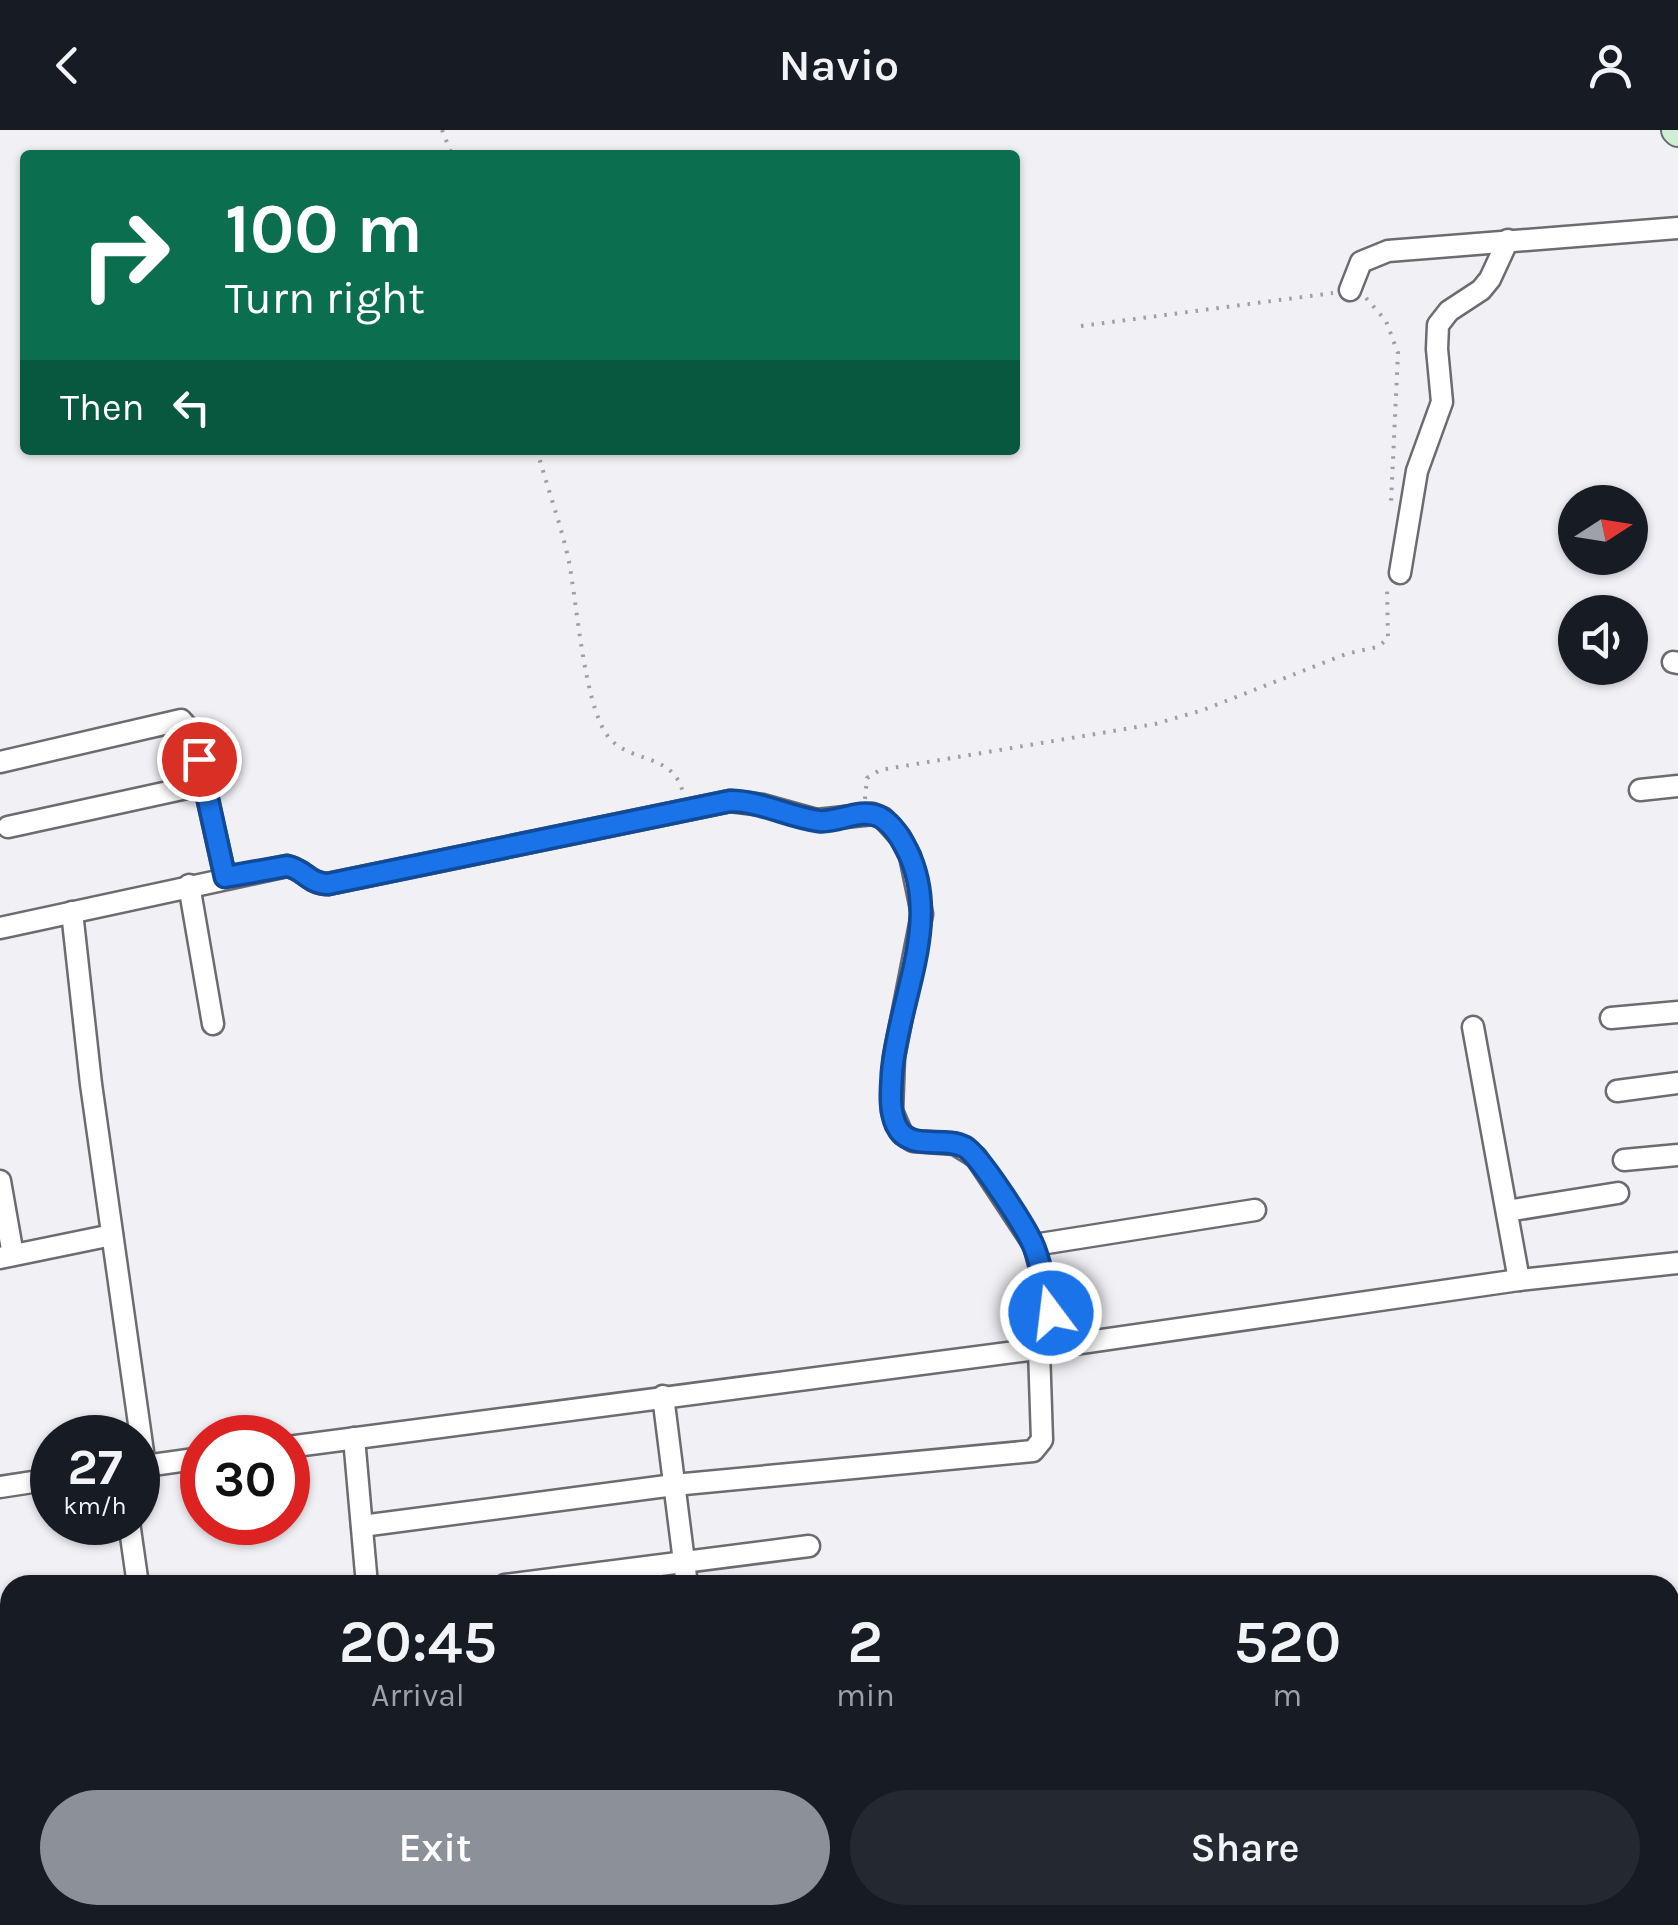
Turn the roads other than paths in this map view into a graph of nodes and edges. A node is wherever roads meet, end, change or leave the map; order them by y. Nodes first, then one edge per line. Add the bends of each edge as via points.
1 (1678, 228) edge
2 (1508, 240) junction
3 (1350, 290) road end
4 (1393, 578) road end
5 (0, 762) edge
6 (204, 784) junction
7 (1678, 786) edge
8 (1640, 790) dead end
9 (8, 827) dead end
10 (225, 877) junction
11 (190, 885) junction
12 (72, 912) junction
13 (0, 928) edge
14 (1678, 1012) edge
15 (1611, 1018) dead end
16 (214, 1024) dead end
17 (1474, 1028) dead end
18 (1678, 1083) edge
19 (1617, 1091) dead end
20 (1678, 1155) edge
21 (1624, 1160) dead end
22 (0, 1184) edge
23 (1618, 1193) dead end
24 (1255, 1210) dead end
25 (1506, 1212) junction
26 (112, 1235) junction
27 (1034, 1246) junction
28 (7, 1256) edge
29 (1678, 1263) edge
30 (1519, 1280) junction
31 (1050, 1348) junction
32 (663, 1396) junction
33 (134, 1415) edge
34 (354, 1438) junction
35 (310, 1444) edge
36 (30, 1482) edge
37 (674, 1485) junction
38 (0, 1486) edge
39 (362, 1526) junction
40 (132, 1545) edge
41 (809, 1546) dead end
42 (137, 1575) edge
43 (367, 1575) edge
44 (686, 1575) edge

1 - 2 street
2 - 3 street via 1375,255 1361,262
2 - 4 street via 1490,279 1438,325 1442,402 1417,471
5 - 6 street via 181,720 193,734
6 - 9 street
6 - 10 street
7 - 8 street
10 - 11 street
10 - 27 street via 287,866 328,884 739,801 817,820 883,818 900,836 922,914 894,1058 896,1125 913,1141 955,1144 976,1157
11 - 12 street
11 - 16 street
12 - 13 street
12 - 26 street
14 - 15 street
17 - 25 street
18 - 19 street
20 - 21 street
22 - 28 street
23 - 25 street
24 - 27 street
25 - 30 street
26 - 28 street
26 - 33 street
27 - 31 street
29 - 30 street
30 - 31 street
31 - 32 street
31 - 37 street via 1042,1440 1033,1451
32 - 34 street
32 - 37 street
34 - 35 street
34 - 39 street
36 - 38 street
37 - 39 street
37 - 44 street
39 - 43 street
40 - 42 street
41 - 44 street

